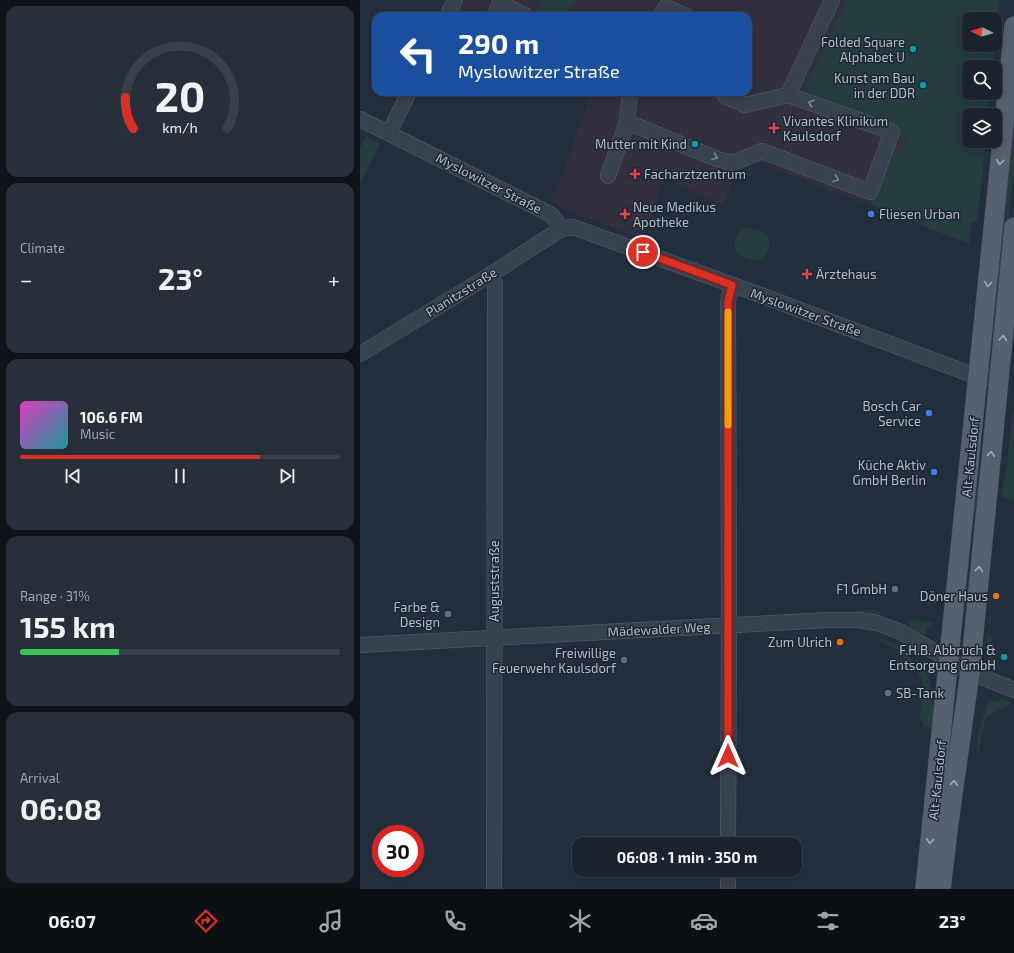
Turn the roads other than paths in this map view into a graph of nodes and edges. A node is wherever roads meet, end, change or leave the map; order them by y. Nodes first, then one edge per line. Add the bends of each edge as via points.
1 (455, 0) edge
2 (832, 0) edge
3 (449, 12) edge
4 (496, 12) edge
5 (517, 12) edge
6 (663, 12) edge
7 (678, 12) edge
8 (1014, 26) edge
9 (788, 95) junction
10 (407, 96) edge
11 (626, 96) edge
12 (725, 96) edge
13 (360, 119) edge
14 (627, 122) junction
15 (389, 133) junction
16 (608, 176) dead end
17 (1014, 227) edge
18 (561, 229) junction
19 (490, 275) junction
20 (732, 285) junction
21 (360, 354) edge
22 (978, 377) junction
23 (999, 377) junction
24 (729, 625) junction
25 (494, 638) junction
26 (360, 645) edge
27 (949, 661) junction
28 (970, 672) junction
29 (1014, 690) edge
30 (728, 837) edge
31 (728, 877) edge
32 (494, 889) edge
33 (728, 889) edge
34 (925, 889) edge
35 (941, 889) edge

1 - 3 street
2 - 9 street
4 - 5 street via 500,4
6 - 7 street via 666,6
8 -> 22 main road, Alt-Kaulsdorf
9 - 12 street via 745,105
14 -> 9 street via 717,159 733,163 762,150 870,192 892,132
10 - 15 street
11 - 14 street
13 - 15 street, Myslowitzer Straße
14 - 16 street
15 - 18 street, Myslowitzer Straße via 550,214
23 -> 17 main road, Alt-Kaulsdorf
18 - 19 street, Planitzstraße
18 - 20 street, Myslowitzer Straße via 573,227
19 - 21 street, Planitzstraße
19 - 25 street, Auguststraße via 495,284
20 - 22 street, Myslowitzer Straße
20 - 24 street via 728,302
22 - 23 street, Myslowitzer Straße
22 - 27 main road, Alt-Kaulsdorf
28 -> 23 main road, Alt-Kaulsdorf
24 - 25 street, Mädewalder Weg
24 - 27 street, Mädewalder Weg via 843,620 877,623 901,632
24 - 30 street
25 - 26 street, Mädewalder Weg
25 - 32 street, Auguststraße
27 - 28 street, Mädewalder Weg
27 -> 34 main road, Alt-Kaulsdorf
28 - 29 street, Mädewalder Weg
35 -> 28 main road, Alt-Kaulsdorf
31 - 33 street

